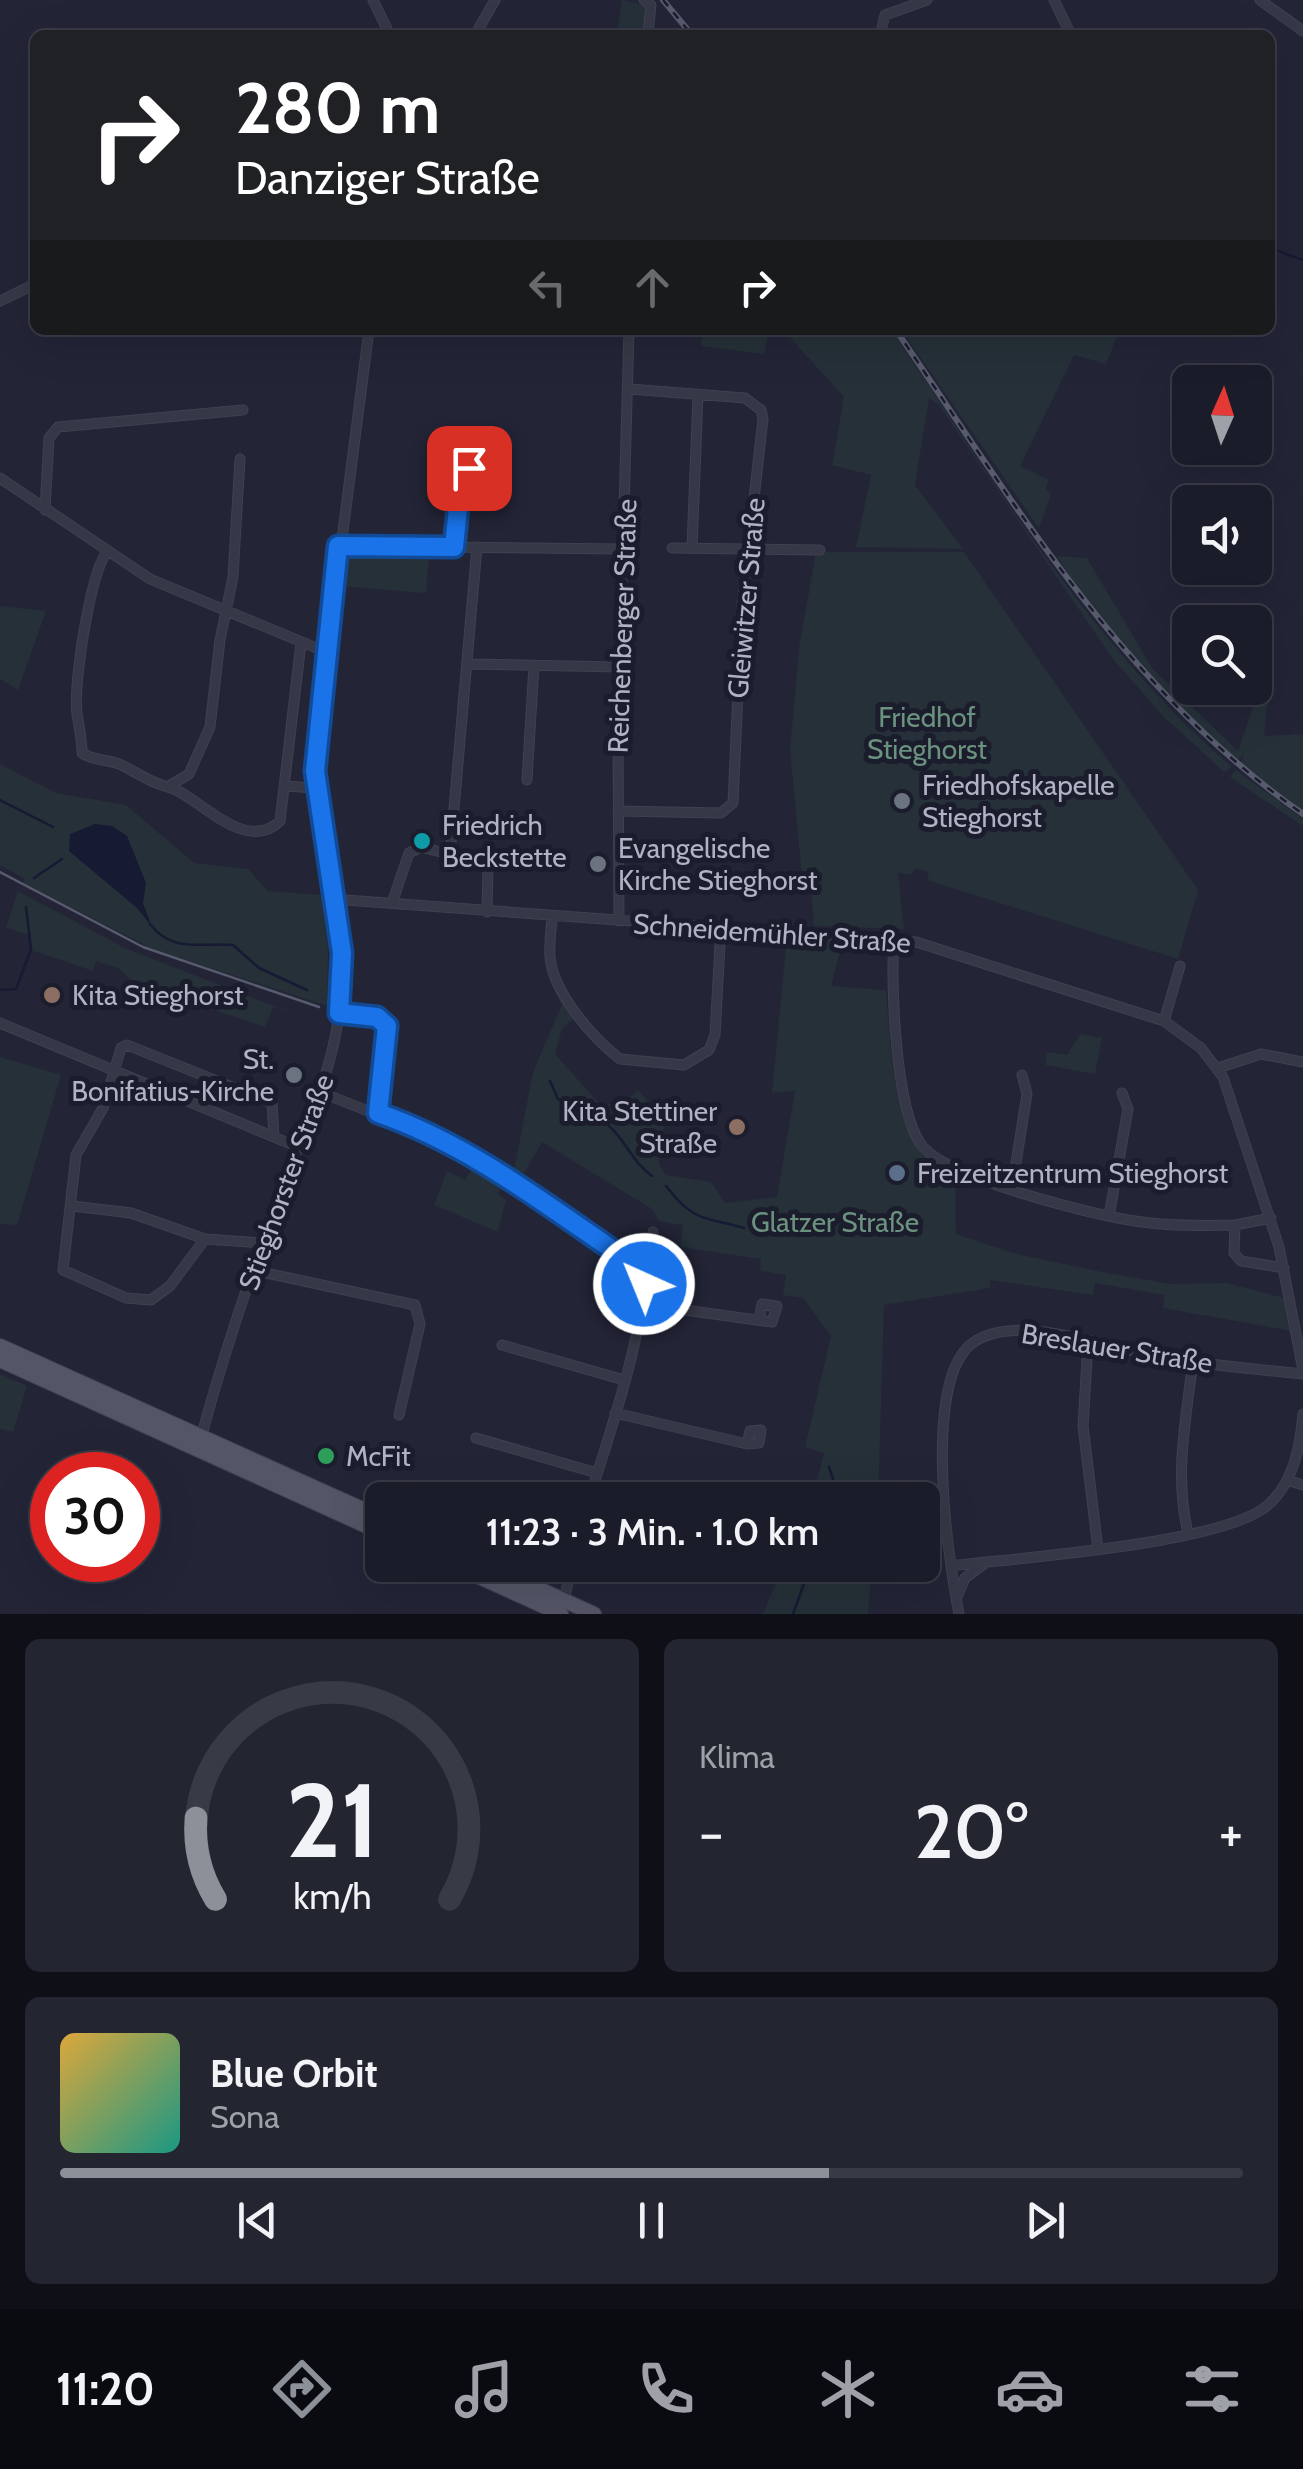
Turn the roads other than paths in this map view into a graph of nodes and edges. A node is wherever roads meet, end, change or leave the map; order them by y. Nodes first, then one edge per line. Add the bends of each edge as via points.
1 (373, 0) edge
2 (495, 0) edge
3 (644, 0) edge
4 (927, 0) edge
5 (1054, 0) edge
6 (1260, 0) edge
7 (388, 30) edge
8 (478, 30) edge
9 (649, 30) edge
10 (880, 30) edge
11 (1069, 30) edge
12 (1303, 31) edge
13 (30, 286) edge
14 (0, 301) edge
15 (368, 335) edge
16 (629, 335) edge
17 (630, 388) junction
18 (698, 394) junction
19 (243, 410) dead end
20 (240, 458) dead end
21 (469, 468) dead end
22 (0, 478) edge
23 (45, 510) junction
24 (338, 546) junction
25 (454, 547) junction
26 (478, 547) junction
27 (672, 548) dead end
28 (692, 548) junction
29 (749, 548) junction
30 (623, 549) junction
31 (820, 550) dead end
32 (106, 553) junction
33 (226, 614) junction
34 (300, 642) junction
35 (326, 652) junction
36 (469, 664) junction
37 (534, 665) junction
38 (619, 667) junction
39 (185, 778) junction
40 (528, 780) dead end
41 (168, 786) junction
42 (285, 786) junction
43 (315, 788) junction
44 (188, 799) junction
45 (618, 811) junction
46 (450, 854) junction
47 (332, 899) junction
48 (392, 903) junction
49 (487, 912) junction
50 (552, 918) junction
51 (619, 922) junction
52 (721, 927) junction
53 (894, 938) junction
54 (1180, 966) dead end
55 (339, 1013) junction
56 (1164, 1022) junction
57 (0, 1023) edge
58 (1303, 1062) edge
59 (1218, 1068) junction
60 (115, 1069) junction
61 (1022, 1076) dead end
62 (320, 1092) junction
63 (1122, 1093) dead end
64 (378, 1113) junction
65 (274, 1137) junction
66 (298, 1147) junction
67 (1012, 1188) junction
68 (72, 1206) junction
69 (1109, 1216) junction
70 (1271, 1218) junction
71 (1234, 1225) junction
72 (653, 1232) dead end
73 (206, 1238) junction
74 (262, 1243) junction
75 (1284, 1268) junction
76 (252, 1270) junction
77 (638, 1270) junction
78 (642, 1304) junction
79 (759, 1320) dead end
80 (1088, 1342) junction
81 (0, 1346) edge
82 (502, 1346) dead end
83 (0, 1360) edge
84 (1193, 1361) junction
85 (1303, 1372) edge
86 (624, 1380) junction
87 (615, 1412) junction
88 (399, 1414) dead end
89 (1303, 1414) edge
90 (476, 1438) dead end
91 (200, 1441) junction
92 (747, 1444) dead end
93 (597, 1473) junction
94 (1287, 1480) junction
95 (594, 1482) edge
96 (293, 1484) junction
97 (1303, 1485) edge
98 (365, 1512) edge
99 (365, 1524) edge
100 (1188, 1533) junction
101 (1098, 1550) junction
102 (986, 1562) junction
103 (951, 1566) junction
104 (494, 1582) edge
105 (515, 1582) edge
106 (568, 1582) edge
107 (956, 1599) junction
108 (562, 1610) edge
109 (594, 1614) edge
110 (959, 1614) edge

1 - 7 street
2 - 8 street
3 - 9 street via 652,4
4 - 10 street via 881,20
5 - 11 street
6 - 12 street
13 - 14 street
15 - 24 street, Stieghorster Straße
16 - 17 street, Reichenberger Straße
17 - 18 street, Gleiwitzer Straße
17 - 30 street, Reichenberger Straße
18 - 28 street
18 - 29 street, Gleiwitzer Straße via 745,398 761,410
19 - 23 street via 58,427 49,438
20 - 33 street
21 - 25 street via 461,478
22 - 23 street
23 - 32 street
24 - 25 street
24 - 35 street, Stieghorster Straße
25 - 26 street
26 - 30 street
26 - 36 street
27 - 28 street
28 - 29 street
29 - 31 street
29 - 45 street, Gleiwitzer Straße via 730,808
30 - 38 street, Reichenberger Straße
32 - 33 street
32 - 41 street via 92,581 78,719 84,756
33 - 34 street
33 - 39 street via 210,727
34 - 35 street
34 - 42 street
35 - 43 street, Stieghorster Straße
36 - 37 street
36 - 46 street
37 - 38 street
37 - 40 street
38 - 45 street, Reichenberger Straße
39 - 41 street
39 - 44 street
41 - 44 street
42 - 43 street
42 - 44 street via 280,821 268,829 224,822
43 - 47 street, Stieghorster Straße
45 - 51 street, Reichenberger Straße
46 - 48 street via 412,849
46 - 49 street via 488,864
47 - 48 street, Schneidemühler Straße
47 - 55 street, Stieghorster Straße via 342,980
48 - 49 street, Schneidemühler Straße
49 - 50 street, Schneidemühler Straße
50 - 51 street, Schneidemühler Straße
50 - 52 street via 552,964 582,1018 620,1059 680,1066 700,1059 714,1042
51 - 52 street, Schneidemühler Straße
52 - 53 street, Schneidemühler Straße
53 - 56 street, Schneidemühler Straße
53 - 67 street via 892,997 918,1138 946,1165
54 - 56 street
55 - 62 street, Stieghorster Straße
55 - 64 street via 377,1017 387,1026
56 - 59 street, Schneidemühler Straße
57 - 60 street
58 - 59 street via 1261,1054
59 - 70 street, Schneidemühler Straße
60 - 65 street
60 - 65 street via 127,1045 240,1087 272,1103
60 - 68 street via 103,1108 76,1154
61 - 67 street via 1027,1094
62 - 64 street
62 - 66 street, Stieghorster Straße
63 - 69 street via 1128,1109
64 - 77 street via 456,1146
65 - 66 street
66 - 74 street, Stieghorster Straße
67 - 69 street
68 - 73 street via 131,1214
68 - 73 street via 63,1270 140,1302 160,1296
69 - 71 street
70 - 71 street
70 - 75 street, Schneidemühler Straße
71 - 75 street via 1238,1260
72 - 77 street via 649,1261
73 - 74 street
74 - 76 street, Stieghorster Straße
75 - 85 street, Schneidemühler Straße
76 - 88 street via 415,1306 420,1324
76 - 91 street, Stieghorster Straße
77 - 78 street
78 - 79 street
78 - 86 street
80 - 84 street, Breslauer Straße
80 - 101 street via 1084,1426
80 - 103 street, Breslauer Straße via 1001,1332 974,1342 955,1364 944,1450
81 - 91 main road
82 - 86 street
83 - 91 main road
84 - 85 street, Breslauer Straße
84 - 100 street via 1180,1457
86 - 87 street
87 - 92 street
87 - 93 street
89 - 94 street
90 - 93 street
91 - 96 main road
93 - 95 street
94 - 97 street
94 - 100 street via 1257,1512
96 - 98 main road
96 - 99 main road
100 - 101 street
101 - 102 street
102 - 103 street
102 - 107 street via 965,1578
103 - 107 street, Breslauer Straße
104 - 108 main road
105 - 108 main road
106 - 108 street
107 - 110 street, Breslauer Straße
108 - 109 main road

